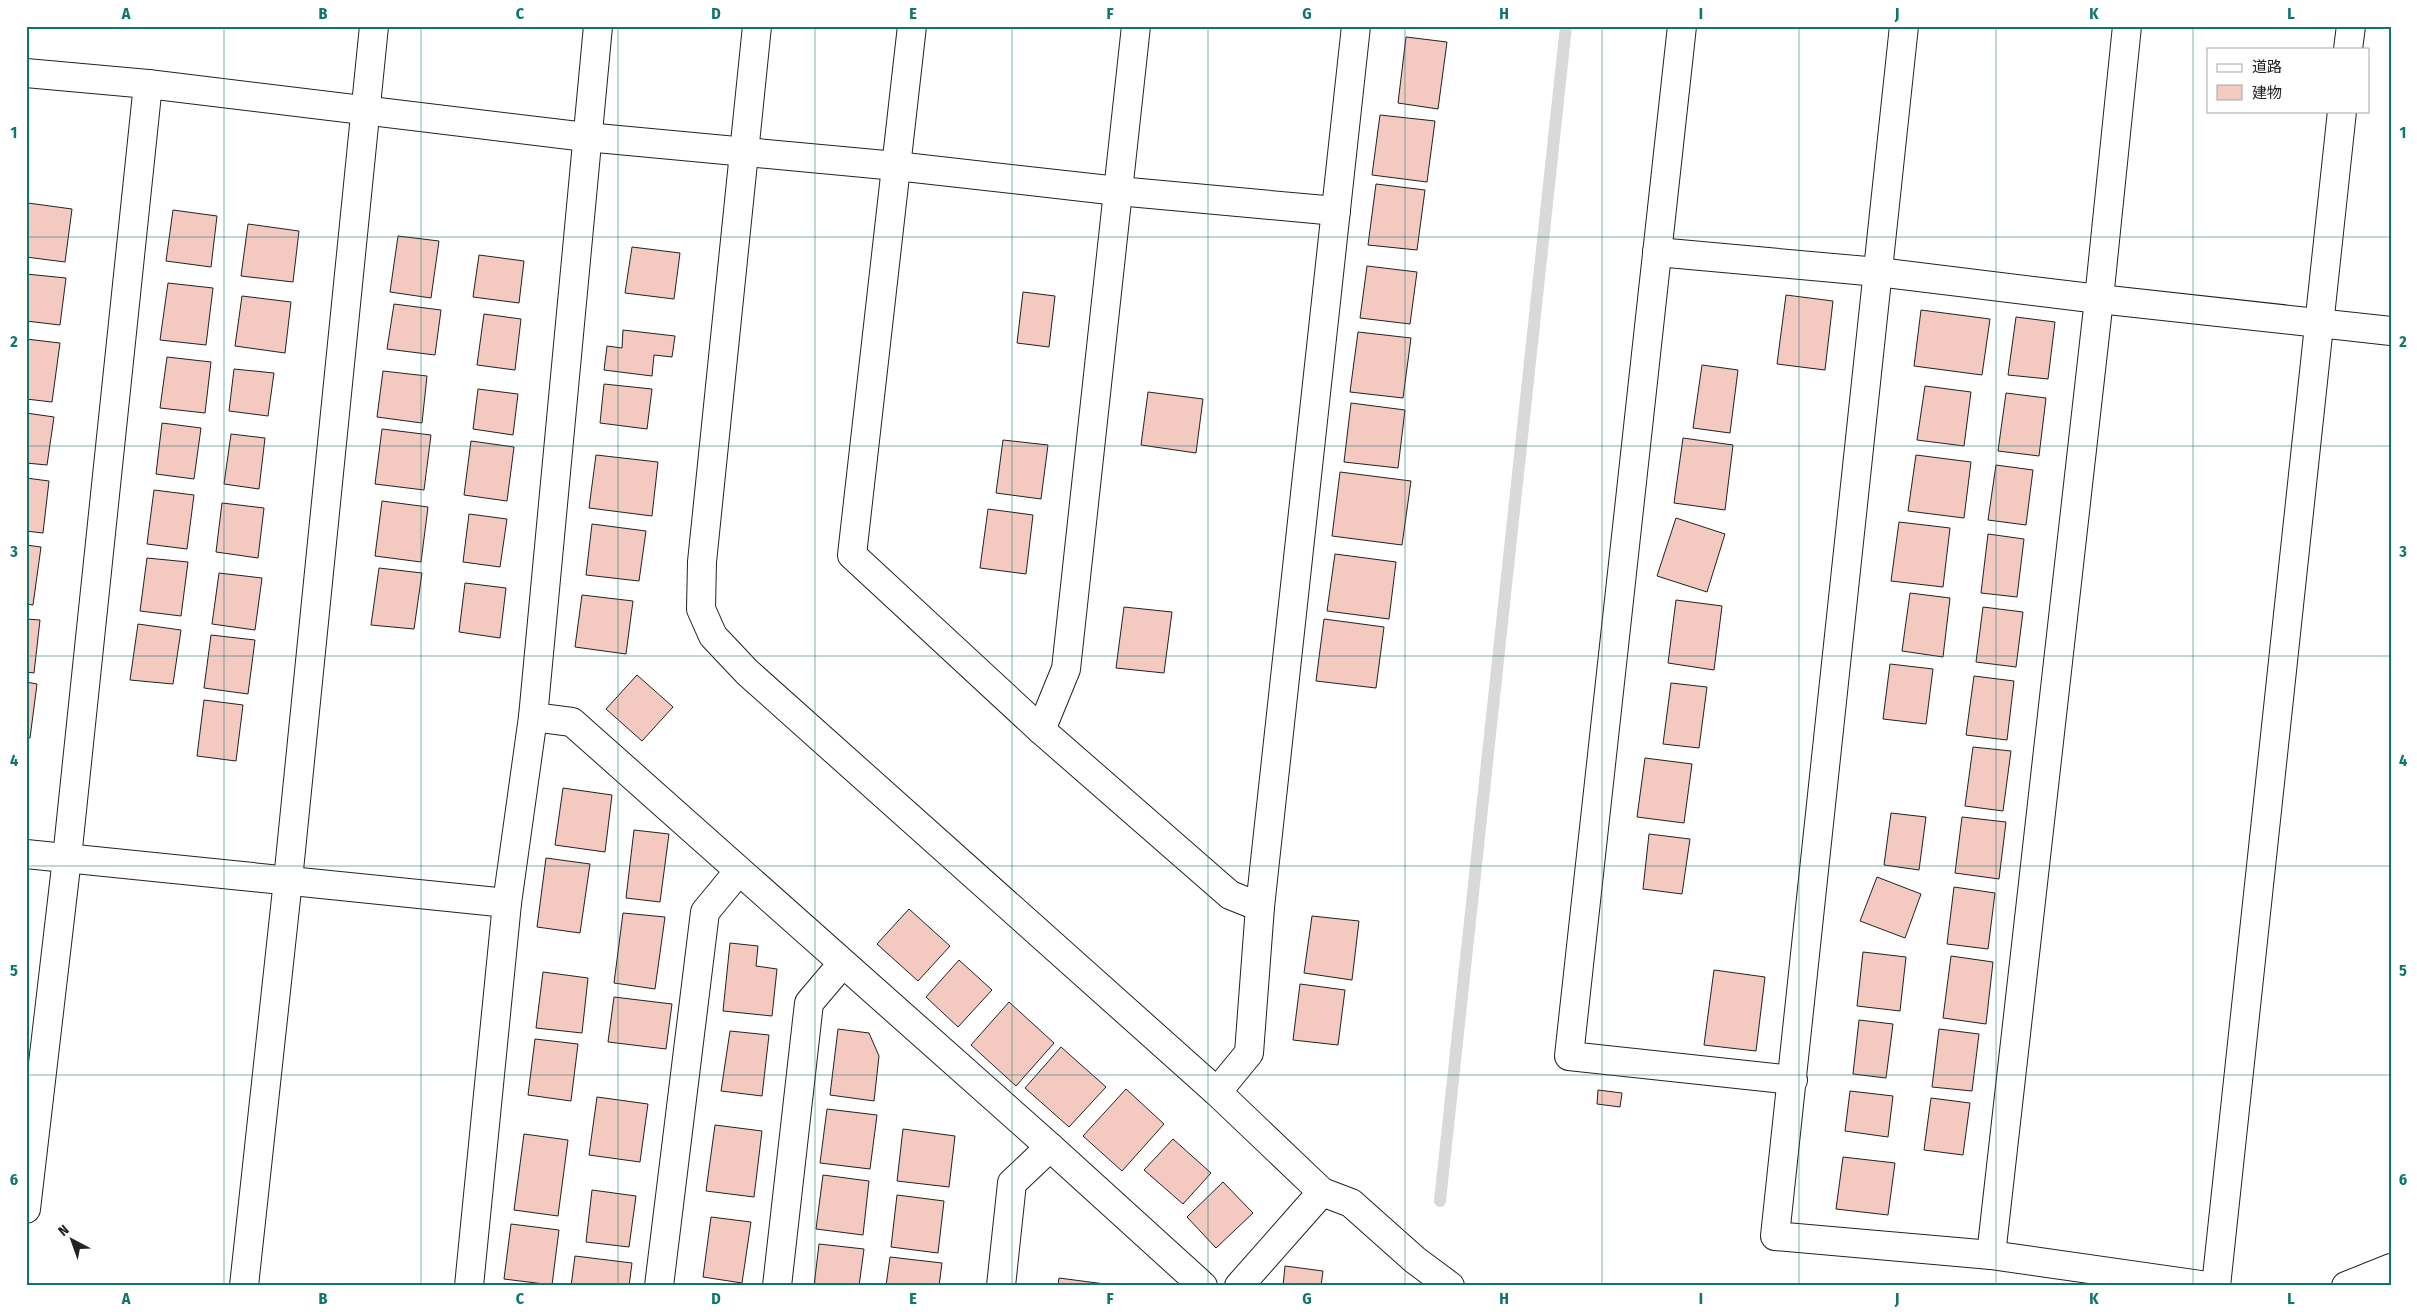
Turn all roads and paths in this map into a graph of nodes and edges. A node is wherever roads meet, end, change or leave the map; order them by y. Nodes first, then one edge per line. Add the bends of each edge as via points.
1 (374, 26) edge
2 (598, 26) edge
3 (757, 26) edge
4 (912, 26) edge
5 (1136, 26) edge
6 (1356, 26) edge
7 (1682, 26) edge
8 (1904, 26) edge
9 (2127, 26) edge
10 (2351, 26) edge
11 (2348, 48) edge
12 (26, 73) edge
13 (148, 84) junction
14 (366, 111) junction
15 (2342, 112) edge
16 (586, 137) junction
17 (744, 152) junction
18 (896, 166) junction
19 (1118, 192) junction
20 (1336, 211) junction
21 (1657, 252) junction
22 (1878, 272) junction
23 (2099, 299) junction
24 (2319, 324) junction
25 (2391, 331) edge
26 (533, 717) junction
27 (1040, 730) junction
28 (26, 854) edge
29 (67, 858) junction
30 (738, 872) junction
31 (288, 880) junction
32 (507, 904) junction
33 (1260, 907) junction
34 (842, 964) junction
35 (1792, 1080) junction
36 (1217, 1092) junction
37 (1050, 1146) junction
38 (1322, 1192) junction
39 (26, 1210) edge
40 (1991, 1255) junction
41 (2391, 1268) edge
42 (244, 1286) edge
43 (469, 1286) edge
44 (660, 1286) edge
45 (777, 1286) edge
46 (1001, 1286) edge
47 (1202, 1286) edge
48 (1239, 1286) edge
49 (1450, 1286) edge
50 (2208, 1286) edge
51 (2216, 1286) edge
52 (2346, 1286) edge

1 - 14 street
2 - 16 street
3 - 17 street
4 - 18 street
5 - 19 street
6 - 20 street
7 - 21 street
8 - 22 street
9 - 23 street
10 - 11 street
12 - 13 street
13 - 14 street
13 - 29 street
14 - 16 street
14 - 31 street
15 - 24 street
16 - 17 street
16 - 26 street
17 - 18 street
17 - 36 street via 702,562 701,609 713,636 746,672
18 - 19 street
18 - 27 street via 852,555
19 - 20 street
19 - 27 street via 1066,668
20 - 33 street
21 - 22 street
21 - 35 street via 1569,1056
22 - 23 street
22 - 35 street
23 - 24 street
23 - 40 street
24 - 25 street
24 - 51 street
26 - 30 street via 572,722
26 - 32 street
27 - 33 street via 1230,895
28 - 29 street
29 - 31 street
29 - 39 street
30 - 34 street
30 - 44 street via 705,912
31 - 32 street
31 - 42 street
32 - 43 street
33 - 36 street via 1249,1053
34 - 37 street
34 - 45 street via 809,1003
35 - 40 street via 1775,1236
36 - 38 street
37 - 46 street via 1012,1183
37 - 47 street
38 - 48 street
38 - 49 street via 1351,1203 1415,1260
40 - 50 street
41 - 52 street

